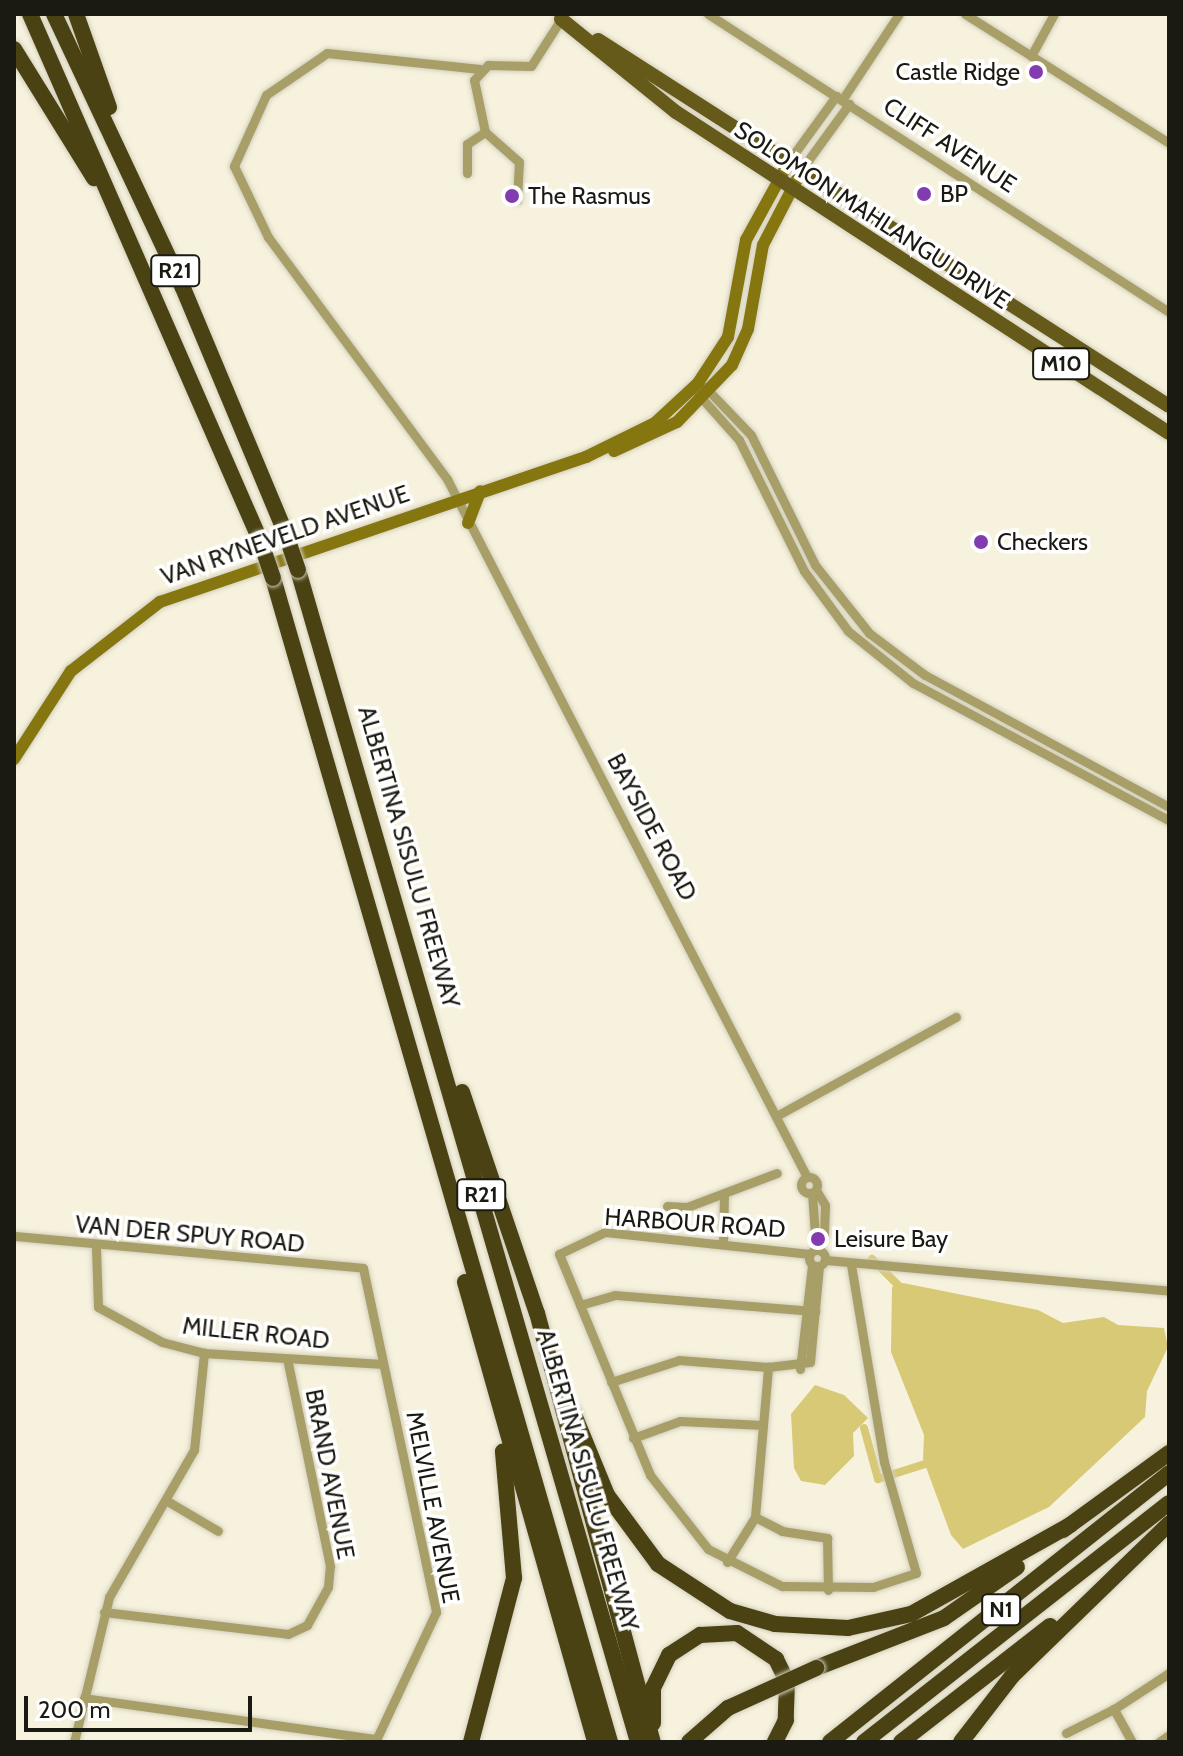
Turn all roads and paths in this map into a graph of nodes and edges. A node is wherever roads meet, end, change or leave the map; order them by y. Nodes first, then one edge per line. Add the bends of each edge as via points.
1 (30, 14) edge
2 (57, 14) edge
3 (76, 14) edge
4 (708, 14) edge
5 (899, 14) edge
6 (965, 14) edge
7 (1054, 14) edge
8 (557, 17) edge
9 (14, 49) edge
10 (1031, 56) junction
11 (480, 69) junction
12 (843, 100) junction
13 (485, 132) junction
14 (1169, 143) edge
15 (798, 162) junction
16 (467, 173) dead end
17 (776, 178) junction
18 (792, 189) junction
19 (517, 200) dead end
20 (183, 288) junction
21 (158, 296) junction
22 (1169, 312) edge
23 (695, 386) junction
24 (709, 396) junction
25 (1169, 406) edge
26 (1169, 433) edge
27 (586, 457) junction
28 (480, 491) junction
29 (455, 500) junction
30 (468, 523) junction
31 (14, 759) edge
32 (1169, 807) edge
33 (1169, 820) edge
34 (391, 874) junction
35 (362, 877) junction
36 (956, 1017) dead end
37 (780, 1114) junction
38 (777, 1173) dead end
39 (724, 1194) junction
40 (667, 1206) dead end
41 (14, 1236) edge
42 (723, 1244) junction
43 (96, 1249) junction
44 (818, 1250) junction
45 (851, 1264) junction
46 (363, 1268) joint
47 (1169, 1291) edge
48 (580, 1305) junction
49 (811, 1311) junction
50 (537, 1313) junction
51 (479, 1336) junction
52 (204, 1353) junction
53 (287, 1359) junction
54 (383, 1364) junction
55 (768, 1367) junction
56 (611, 1382) junction
57 (763, 1425) junction
58 (633, 1438) junction
59 (1169, 1453) edge
60 (1169, 1473) edge
61 (167, 1501) junction
62 (1169, 1503) edge
63 (755, 1517) junction
64 (1169, 1524) edge
65 (1070, 1525) junction
66 (218, 1531) dead end
67 (727, 1562) junction
68 (1128, 1562) junction
69 (828, 1590) junction
70 (104, 1612) junction
71 (1169, 1673) edge
72 (84, 1698) junction
73 (1114, 1709) junction
74 (1066, 1733) dead end
75 (1169, 1735) edge
76 (375, 1741) edge
77 (74, 1742) edge
78 (471, 1742) edge
79 (595, 1742) edge
80 (610, 1742) edge
81 (638, 1742) edge
82 (653, 1742) edge
83 (689, 1742) edge
84 (775, 1742) edge
85 (830, 1742) edge
86 (864, 1742) edge
87 (901, 1742) edge
88 (961, 1742) edge
89 (1132, 1742) edge
90 (1159, 1742) edge

1 - 21 highway, ALBERTINA SISULU FREEWAY / R21
2 - 20 highway, ALBERTINA SISULU FREEWAY / R21
3 - 20 highway
4 - 12 street, CLIFF AVENUE
5 - 12 street
6 - 10 street
7 - 10 street
8 - 11 street, BAYSIDE ROAD via 531,66
8 - 15 main road, SOLOMON MAHLANGU DRIVE / M10
8 - 17 main road, SOLOMON MAHLANGU DRIVE / M10 via 676,112
9 - 21 highway via 50,97
10 - 14 street
11 - 13 street via 473,87
11 - 29 street, BAYSIDE ROAD via 327,53 266,95 235,155 268,237 447,479
12 - 15 street
12 - 15 street
12 - 22 street, CLIFF AVENUE
13 - 16 street via 467,144
13 - 19 street via 519,162
15 - 17 main road, VAN RYNEVELD AVENUE
15 - 18 main road, VAN RYNEVELD AVENUE
15 - 25 main road, SOLOMON MAHLANGU DRIVE / M10
17 - 18 main road, SOLOMON MAHLANGU DRIVE / M10
17 - 23 main road, VAN RYNEVELD AVENUE via 746,240 734,322
18 - 24 main road, VAN RYNEVELD AVENUE via 763,245 744,343
18 - 26 main road, SOLOMON MAHLANGU DRIVE / M10
20 - 34 highway, ALBERTINA SISULU FREEWAY / R21, bridge via 285,532
21 - 35 highway, ALBERTINA SISULU FREEWAY / R21, bridge via 260,540
23 - 24 street
23 - 27 main road, VAN RYNEVELD AVENUE via 655,423
24 - 27 main road, VAN RYNEVELD AVENUE via 642,443
24 - 32 street via 751,435 815,565 869,633 925,675
24 - 33 street via 739,440 821,600 857,639 913,683
27 - 28 main road, VAN RYNEVELD AVENUE
28 - 29 main road, VAN RYNEVELD AVENUE
28 - 30 main road
29 - 30 street, BAYSIDE ROAD
29 - 31 main road, VAN RYNEVELD AVENUE via 160,602 71,671
30 - 37 street, BAYSIDE ROAD
34 - 50 highway
34 - 81 highway, ALBERTINA SISULU FREEWAY / R21
35 - 51 highway
35 - 80 highway, ALBERTINA SISULU FREEWAY / R21
36 - 37 street
37 - 44 street, BAYSIDE ROAD via 807,1177 801,1188 814,1192 825,1205
38 - 39 street
39 - 40 street
39 - 42 street
41 - 43 street, VAN DER SPUY ROAD
42 - 44 street, HARBOUR ROAD
42 - 48 street, HARBOUR ROAD via 601,1233 561,1249
43 - 46 street, VAN DER SPUY ROAD
43 - 52 street, MILLER ROAD via 93,1296 101,1311 162,1342
44 - 45 street, HARBOUR ROAD
44 - 49 street
45 - 47 street, HARBOUR ROAD
45 - 69 street via 887,1473 916,1576
46 - 54 street, MELVILLE AVENUE
48 - 49 street via 615,1295
48 - 56 street
49 - 55 street via 810,1362 800,1369
50 - 65 highway via 586,1449 630,1533 681,1582 730,1611 818,1630 877,1625 941,1603
50 - 82 highway
51 - 78 highway via 516,1555 504,1633
51 - 79 highway
52 - 53 street, MILLER ROAD
52 - 61 street via 194,1450
53 - 54 street, MILLER ROAD
53 - 70 street, BRAND AVENUE via 330,1566 312,1618 288,1634
54 - 76 street, MELVILLE AVENUE via 436,1612
55 - 56 street via 679,1360
55 - 57 street
56 - 58 street
57 - 58 street via 690,1420
57 - 63 street
58 - 67 street via 650,1475
59 - 65 highway
60 - 85 highway, N1
61 - 66 street
61 - 70 street
62 - 86 highway, N1
63 - 67 street
63 - 69 street via 782,1531 827,1538
64 - 68 highway
65 - 83 highway, bridge via 944,1618 728,1708
67 - 69 street via 769,1583
68 - 87 highway
68 - 88 highway via 1012,1676
70 - 72 street
71 - 73 street
72 - 76 street
72 - 77 street
73 - 74 street
73 - 89 street
75 - 90 street
82 - 84 highway via 659,1671 684,1643 718,1631 759,1643 776,1659 789,1699

